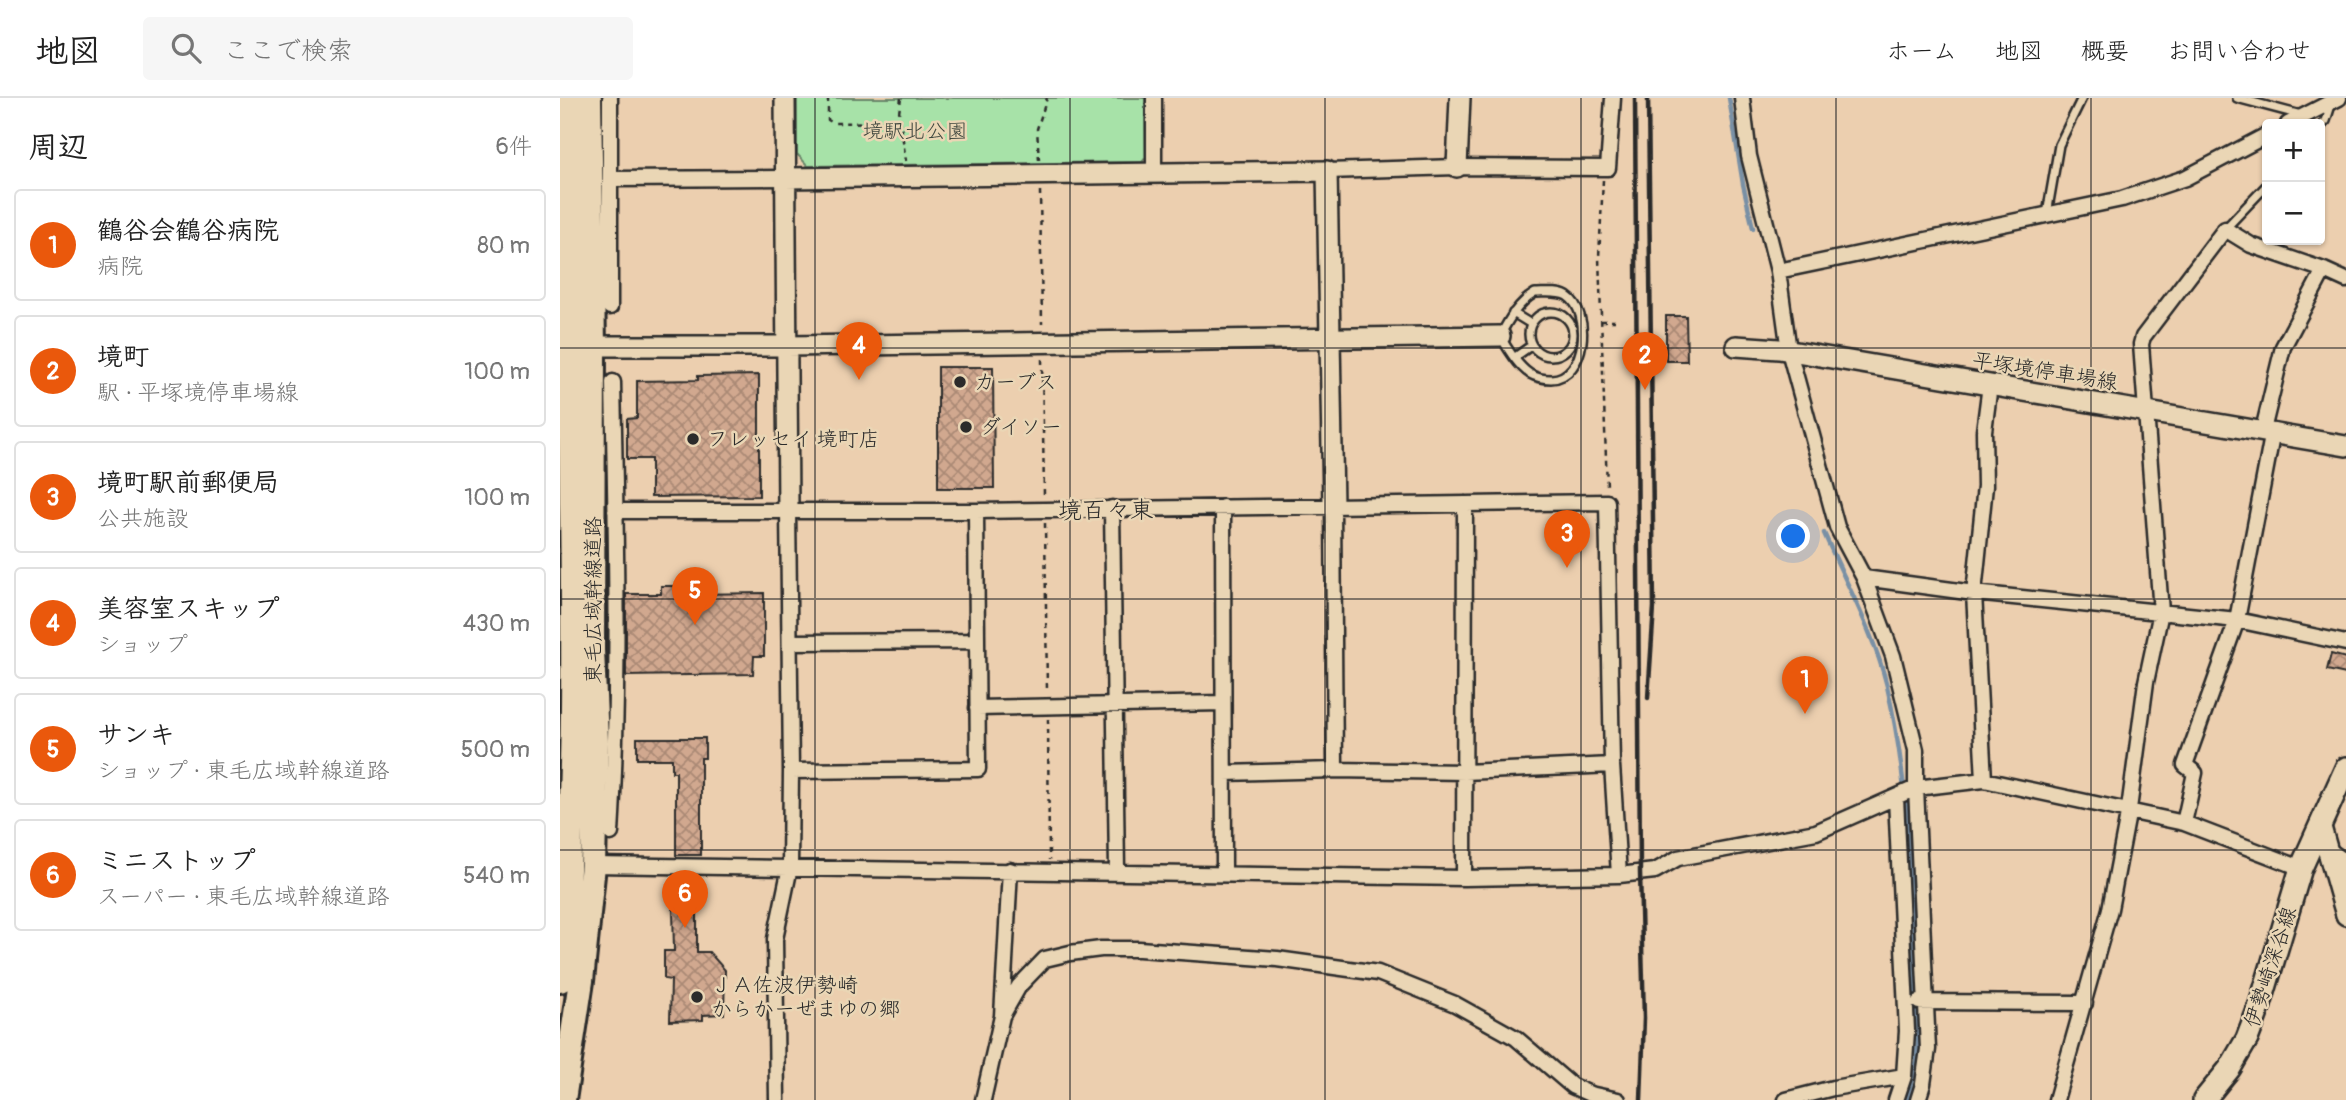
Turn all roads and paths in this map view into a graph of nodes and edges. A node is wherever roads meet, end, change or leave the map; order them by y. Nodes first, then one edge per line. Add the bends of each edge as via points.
1 (785, 98) edge
2 (828, 98) edge
3 (901, 98) edge
4 (1047, 98) edge
5 (1154, 98) edge
6 (1460, 98) edge
7 (1613, 98) edge
8 (1742, 98) edge
9 (2082, 98) edge
10 (2237, 98) edge
11 (590, 99) edge
12 (2336, 100) edge
13 (2304, 116) junction
14 (2298, 119) edge
15 (901, 122) junction
16 (2325, 122) edge
17 (2262, 138) edge
18 (906, 165) dead end
19 (1457, 167) junction
20 (1604, 169) junction
21 (1327, 171) junction
22 (1154, 174) junction
23 (1039, 176) junction
24 (785, 178) junction
25 (612, 179) junction
26 (2262, 190) edge
27 (2047, 215) junction
28 (2225, 229) junction
29 (2324, 270) junction
30 (1778, 271) junction
31 (2346, 280) edge
32 (610, 307) dead end
33 (1513, 313) junction
34 (1601, 321) junction
35 (1615, 321) dead end
36 (1531, 324) junction
37 (1572, 333) junction
38 (1582, 334) junction
39 (1500, 336) junction
40 (1330, 338) junction
41 (1042, 342) junction
42 (1532, 345) junction
43 (1735, 345) dead end
44 (581, 346) junction
45 (787, 346) junction
46 (1779, 349) junction
47 (1515, 357) junction
48 (612, 382) dead end
49 (1990, 385) junction
50 (2144, 410) junction
51 (2268, 430) junction
52 (2346, 446) edge
53 (593, 457) junction
54 (615, 474) junction
55 (1607, 502) junction
56 (1465, 504) junction
57 (1332, 505) junction
58 (1223, 507) junction
59 (1112, 508) junction
60 (1044, 509) junction
61 (788, 510) junction
62 (615, 511) junction
63 (976, 511) junction
64 (1864, 578) junction
65 (1974, 593) junction
66 (2161, 612) junction
67 (2237, 620) junction
68 (615, 630) junction
69 (977, 641) junction
70 (790, 642) junction
71 (2346, 643) edge
72 (592, 650) junction
73 (1223, 704) junction
74 (1114, 705) junction
75 (1047, 706) junction
76 (977, 708) junction
77 (1612, 765) junction
78 (2346, 768) edge
79 (1335, 769) junction
80 (791, 771) junction
81 (1465, 772) junction
82 (1225, 773) junction
83 (1984, 780) junction
84 (1916, 788) junction
85 (1896, 798) junction
86 (2129, 809) junction
87 (2184, 823) junction
88 (2321, 827) junction
89 (611, 834) dead end
90 (2326, 848) junction
91 (574, 864) edge
92 (2346, 865) edge
93 (790, 867) junction
94 (2301, 868) junction
95 (1010, 870) junction
96 (1050, 870) junction
97 (1117, 871) junction
98 (1224, 873) junction
99 (1619, 875) junction
100 (1464, 878) junction
101 (2346, 915) edge
102 (560, 980) edge
103 (1925, 1002) junction
104 (1907, 1003) junction
105 (2085, 1003) junction
106 (1002, 1016) junction
107 (1904, 1076) junction
108 (563, 1100) edge
109 (777, 1100) edge
110 (983, 1100) edge
111 (1618, 1100) edge
112 (1786, 1100) edge
113 (1896, 1100) edge
114 (1918, 1100) edge
115 (2056, 1100) edge
116 (2204, 1100) edge

1 - 24 street
2 - 15 path via 828,120 833,123
3 - 15 path
4 - 23 path via 1037,129
5 - 22 street
6 - 19 street
7 - 20 street via 1608,168
8 - 30 street via 1749,156
9 - 27 lane via 2059,145
10 - 13 lane
11 - 25 street
11 - 44 highway, 東毛広域幹線道路
12 - 13 street
12 - 16 lane
13 - 14 street
15 - 18 path
17 - 27 street via 2154,190
19 - 20 street
19 - 21 street
20 - 34 path
21 - 22 street
21 - 40 street
22 - 23 street
23 - 24 street
23 - 41 path
24 - 25 street
24 - 45 street
25 - 32 street
26 - 28 lane
27 - 30 street
28 - 29 street via 2251,245
28 - 50 street via 2143,337
29 - 31 street
29 - 51 street via 2283,347
30 - 46 street
33 - 36 lane
33 - 38 lane via 1535,293 1567,296 1574,304
33 - 39 lane
34 - 35 path
34 - 55 path
36 - 37 lane via 1552,312 1567,320
36 - 42 lane
37 - 38 lane
37 - 42 lane via 1570,344 1557,355 1541,354
38 - 47 lane via 1574,367 1555,379 1538,378
39 - 40 street
39 - 47 lane
40 - 41 street
40 - 57 street
41 - 45 street
41 - 60 path
42 - 47 lane
43 - 46 street, 平塚境停車場線
44 - 45 street
44 - 53 highway, 東毛広域幹線道路
44 - 91 highway, 東毛広域幹線道路
45 - 61 street
46 - 49 street, 平塚境停車場線
46 - 64 street via 1837,527
48 - 54 street
49 - 50 street, 平塚境停車場線
49 - 65 street
50 - 51 street, 平塚境停車場線
50 - 66 street
51 - 52 street, 平塚境停車場線
51 - 67 street
53 - 54 street
53 - 72 highway, 東毛広域幹線道路
54 - 62 street
55 - 56 street
55 - 77 street
56 - 57 street
56 - 81 street
57 - 58 street
57 - 79 street
58 - 59 street
58 - 73 street
59 - 60 street
59 - 74 street
60 - 63 street
60 - 75 path
61 - 62 street
61 - 63 street
61 - 70 street
62 - 68 street
63 - 69 street
64 - 65 street
64 - 84 street via 1892,656 1916,750
65 - 66 street
65 - 83 street
66 - 67 street
66 - 86 street via 2146,682
67 - 71 street
67 - 87 street via 2185,765 2195,774
68 - 72 street
68 - 89 street
69 - 70 street
69 - 76 street
70 - 80 street
72 - 91 highway, 東毛広域幹線道路 via 596,742
73 - 74 street
73 - 82 street
74 - 75 street
74 - 97 street
75 - 76 street
75 - 96 path
76 - 80 street via 978,769
77 - 81 street
77 - 99 street
78 - 88 main road, 伊勢崎深谷線
79 - 81 street
79 - 82 street
80 - 93 street
81 - 100 street
82 - 98 street
83 - 84 street
83 - 86 street
84 - 85 street
84 - 103 street
85 - 99 street via 1816,832 1678,858 1655,872
85 - 104 street
86 - 87 street
86 - 105 street via 2110,909
87 - 94 street
88 - 90 street
88 - 94 main road, 伊勢崎深谷線
90 - 92 street
90 - 101 street
91 - 93 street
91 - 102 highway, 東毛広域幹線道路
91 - 108 highway, 東毛広域幹線道路 via 581,981
93 - 95 street
93 - 109 street via 775,939
94 - 116 main road, 伊勢崎深谷線 via 2247,1039
95 - 96 street
95 - 106 street
96 - 97 street
97 - 98 street
98 - 100 street
99 - 100 street
103 - 104 street
103 - 105 street
103 - 114 street via 1928,1049
104 - 107 street
105 - 115 street
106 - 110 street
106 - 111 street via 1019,986 1045,959 1070,953 1152,950 1353,969 1378,973 1455,1004 1516,1038 1572,1086
107 - 112 street
107 - 113 street

